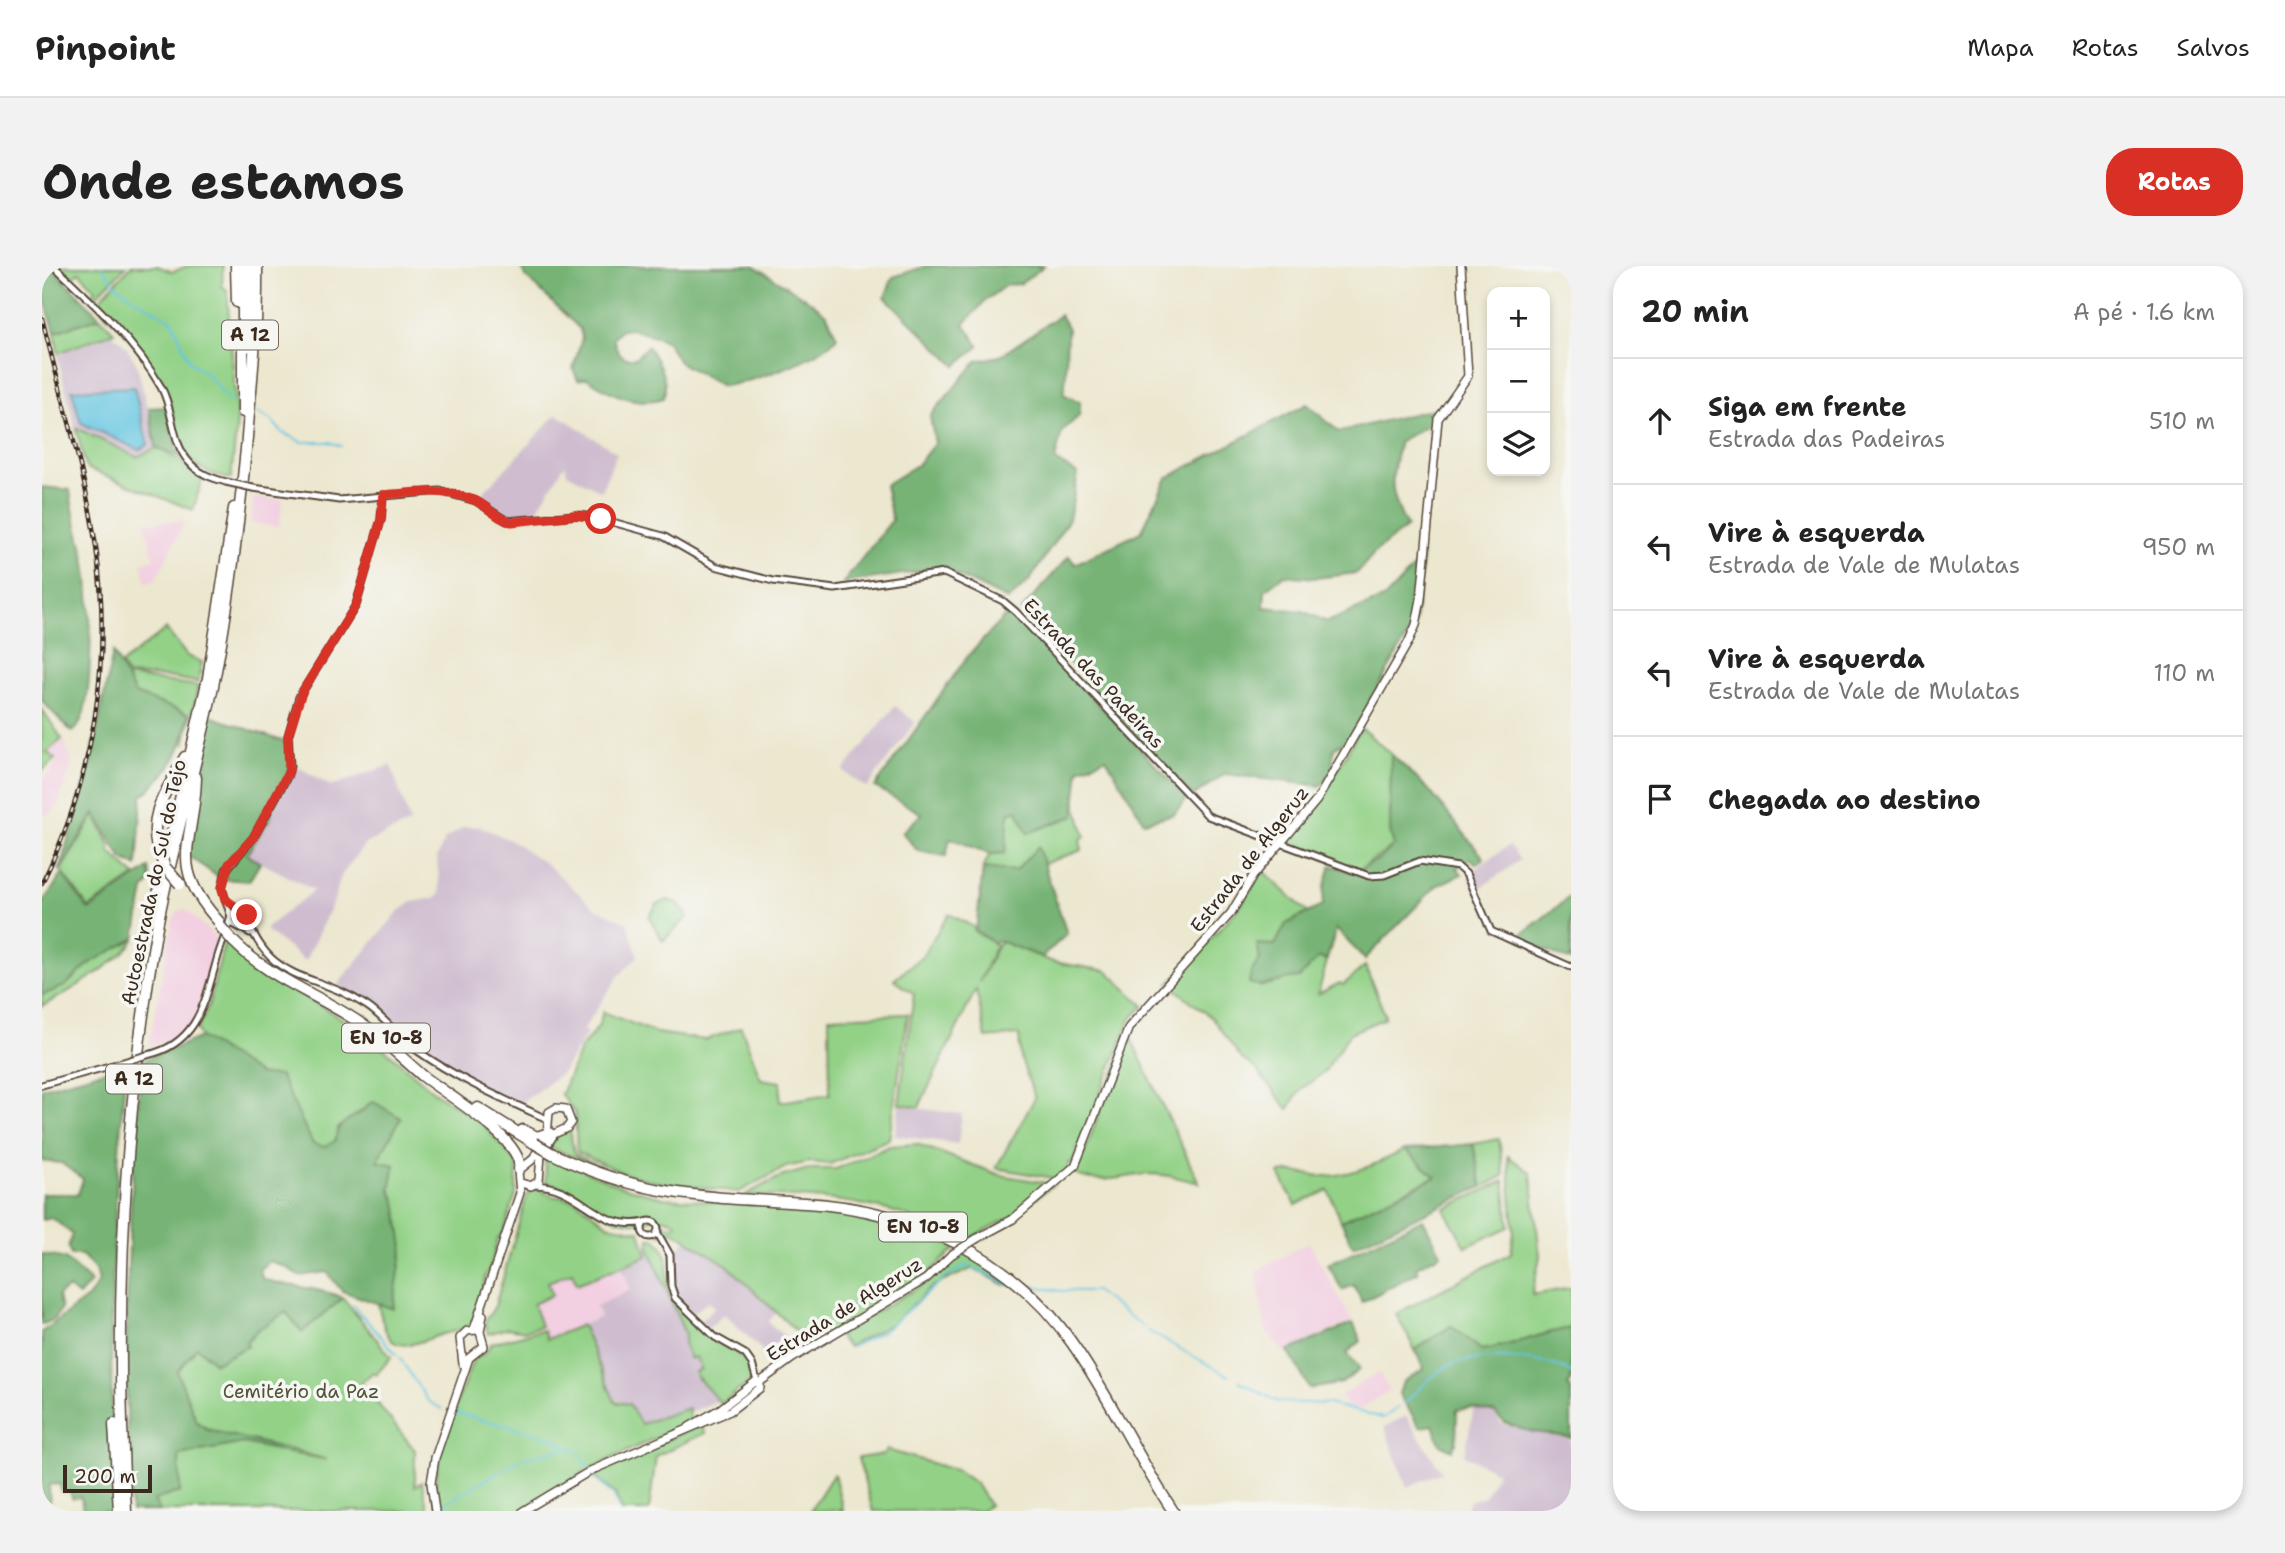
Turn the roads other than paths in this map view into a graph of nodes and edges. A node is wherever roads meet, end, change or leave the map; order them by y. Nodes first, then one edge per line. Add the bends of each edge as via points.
1 (54, 266) edge
2 (234, 266) edge
3 (243, 266) edge
4 (257, 266) edge
5 (1461, 266) edge
6 (258, 325) junction
7 (256, 348) junction
8 (244, 403) junction
9 (383, 495) junction
10 (213, 688) junction
11 (194, 737) junction
12 (1280, 844) junction
13 (225, 899) junction
14 (239, 909) junction
15 (247, 920) junction
16 (236, 926) junction
17 (227, 928) junction
18 (256, 940) junction
19 (1571, 967) edge
20 (42, 1085) edge
21 (463, 1102) junction
22 (549, 1123) junction
23 (560, 1131) junction
24 (524, 1166) junction
25 (541, 1177) junction
26 (521, 1183) junction
27 (532, 1186) junction
28 (646, 1222) junction
29 (632, 1225) junction
30 (642, 1229) junction
31 (656, 1234) junction
32 (477, 1331) junction
33 (468, 1352) junction
34 (756, 1386) junction
35 (1172, 1509) edge
36 (119, 1511) edge
37 (126, 1511) edge
38 (433, 1511) edge
39 (523, 1511) edge

1 - 9 street, Estrada das Padeiras, bridge via 143,359 166,396 181,450 191,465 207,476 253,488 339,500
2 - 8 highway, Autoestrada do Sul do Tejo / A 12
3 - 8 highway, Autoestrada do Sul do Tejo / A 12
4 - 6 highway, Autoestrada do Sul do Tejo / A 12
4 - 6 highway, Autoestrada do Sul do Tejo / A 12 via 261,287
4 - 7 highway, Autoestrada do Sul do Tejo / A 12
4 - 8 highway, Autoestrada do Sul do Tejo / A 12
5 - 12 main road, Estrada de Algeruz via 1466,382 1438,419 1416,625 1317,800
6 - 7 highway, Autoestrada do Sul do Tejo / A 12
7 - 10 highway, Autoestrada do Sul do Tejo / A 12 via 238,540
8 - 11 highway, Autoestrada do Sul do Tejo / A 12 via 225,582
9 - 12 street, Estrada das Padeiras via 440,491 476,501 512,522 588,516 663,536 715,566 773,581 835,589 934,572 949,574 1016,612 1208,816
9 - 13 street via 381,520 356,605 302,692 288,736 289,771 253,838 229,864 222,888
10 - 17 highway via 186,865 198,898
10 - 37 highway, Autoestrada do Sul do Tejo / A 12 via 157,930 133,1084 119,1291
11 - 17 highway, bridge via 156,807 157,848 165,867
11 - 36 highway, Autoestrada do Sul do Tejo / A 12 via 149,937 123,1126 113,1317
12 - 19 street, Estrada das Padeiras via 1374,877 1420,861 1458,867 1466,874 1491,931
12 - 34 main road, Estrada de Algeruz, bridge via 1231,913 1129,1027 1069,1174 1013,1219 951,1255 926,1279 793,1358
13 - 14 street
13 - 17 street
14 - 15 street
14 - 17 street
15 - 16 street
15 - 18 street
16 - 17 street
16 - 17 street
16 - 18 street
17 - 20 street, bridge via 204,1006 195,1025 177,1044
17 - 21 highway, EN 10-8 via 285,982 368,1028 425,1077
18 - 22 street via 281,967 361,1002 410,1045 468,1084
21 - 22 highway via 534,1136
21 - 24 highway
21 - 35 highway, EN 10-8, bridge via 553,1154 647,1188 718,1200 859,1209 927,1228 956,1242 1011,1278 1052,1317 1093,1375
22 - 23 main road
22 - 23 main road via 559,1107 568,1112 569,1125
22 - 24 main road
23 - 25 main road via 541,1155
24 - 25 main road
24 - 26 main road
25 - 27 main road
25 - 29 street via 610,1222
26 - 27 main road
26 - 32 main road
27 - 32 main road via 520,1203
28 - 29 street
28 - 30 street
28 - 31 street via 655,1223
29 - 30 street
30 - 31 street via 646,1237
31 - 34 street via 670,1255 675,1298 715,1337 745,1354
32 - 33 main road via 484,1346
32 - 33 main road via 462,1335 460,1344
33 - 38 main road via 430,1463 428,1490
34 - 39 main road, Estrada de Algeruz via 728,1407 589,1471

